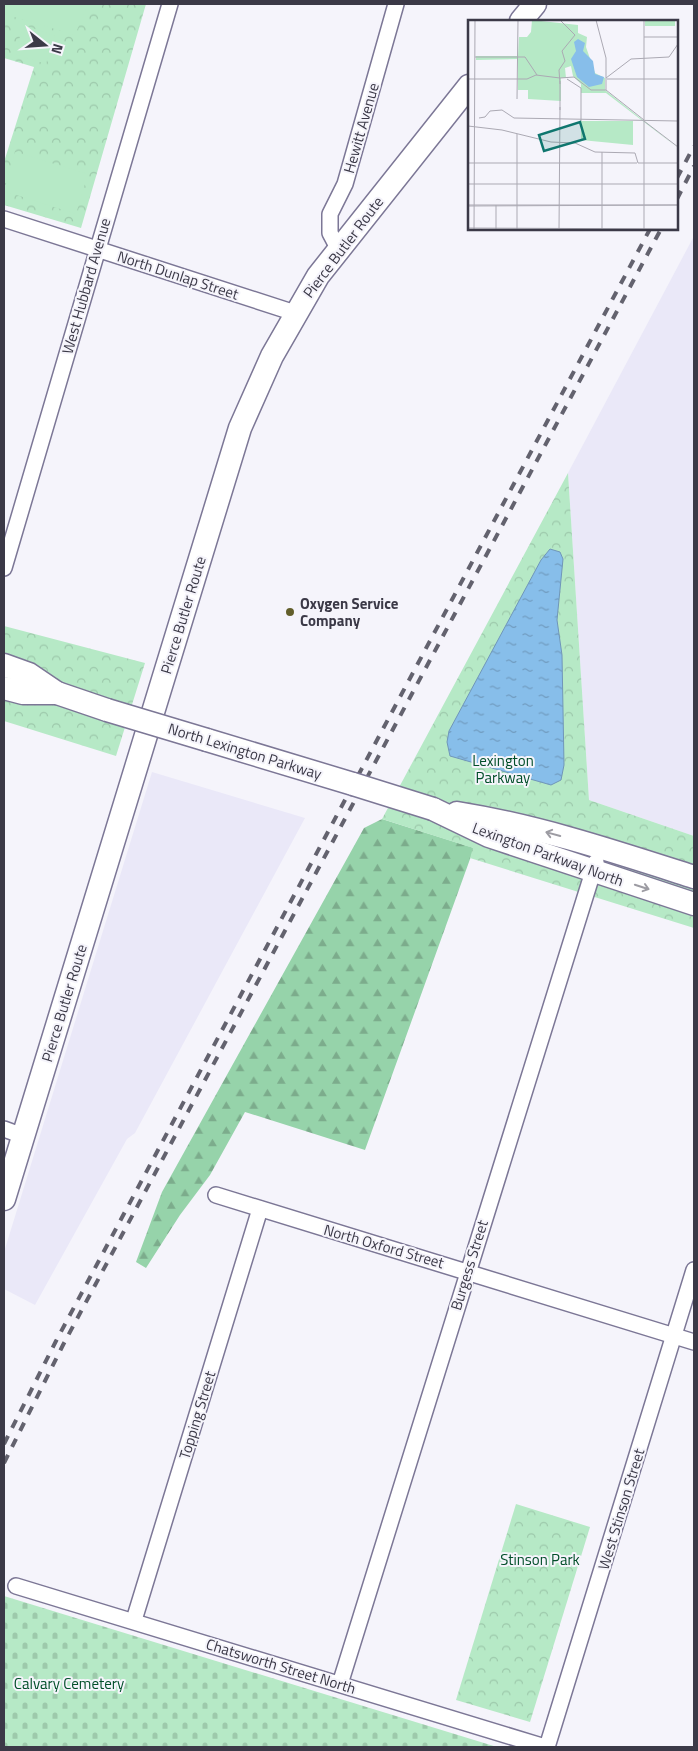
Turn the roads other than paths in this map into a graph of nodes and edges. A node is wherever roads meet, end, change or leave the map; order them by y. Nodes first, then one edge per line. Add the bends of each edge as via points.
1 (170, 4) edge
2 (396, 4) edge
3 (534, 4) edge
4 (522, 20) edge
5 (468, 87) edge
6 (4, 219) edge
7 (97, 248) junction
8 (339, 250) junction
9 (295, 313) junction
10 (4, 568) edge
11 (4, 665) edge
12 (4, 688) edge
13 (57, 693) junction
14 (433, 809) junction
15 (600, 847) junction
16 (593, 872) junction
17 (694, 877) edge
18 (694, 904) edge
19 (13, 1133) edge
20 (216, 1195) dead end
21 (4, 1199) edge
22 (260, 1209) junction
23 (467, 1270) junction
24 (694, 1270) edge
25 (674, 1336) junction
26 (694, 1342) edge
27 (16, 1586) dead end
28 (134, 1620) junction
29 (340, 1684) junction
30 (546, 1747) edge

1 - 7 street, West Hubbard Avenue
2 - 8 street, Hewitt Avenue via 345,184 330,214 330,233
3 - 4 main road
5 - 8 main road, Pierce Butler Route
6 - 7 street, North Dunlap Street
7 - 9 street, North Dunlap Street
7 - 10 street, West Hubbard Avenue
8 - 9 main road, Pierce Butler Route
9 - 19 main road, Pierce Butler Route via 260,380 234,445
11 - 13 main road via 30,674
12 - 13 main road via 23,693
13 - 14 main road, North Lexington Parkway, bridge
15 -> 14 main road, Lexington Parkway North via 493,818
14 - 16 main road, Lexington Parkway North via 489,836
15 - 16 street, Burgess Street
15 - 17 main road, Lexington Parkway North
16 -> 18 main road, Lexington Parkway North
16 - 23 street, Burgess Street
19 - 21 main road, Pierce Butler Route
20 - 22 street, North Oxford Street
22 - 23 street, North Oxford Street
22 - 28 street, Topping Street
23 - 25 street, North Oxford Street
23 - 29 street, Burgess Street
24 - 25 street, West Stinson Street
25 - 26 street, North Oxford Street
25 - 30 street, West Stinson Street
27 - 28 street, Chatsworth Street North
28 - 29 street, Chatsworth Street North
29 - 30 street, Chatsworth Street North

